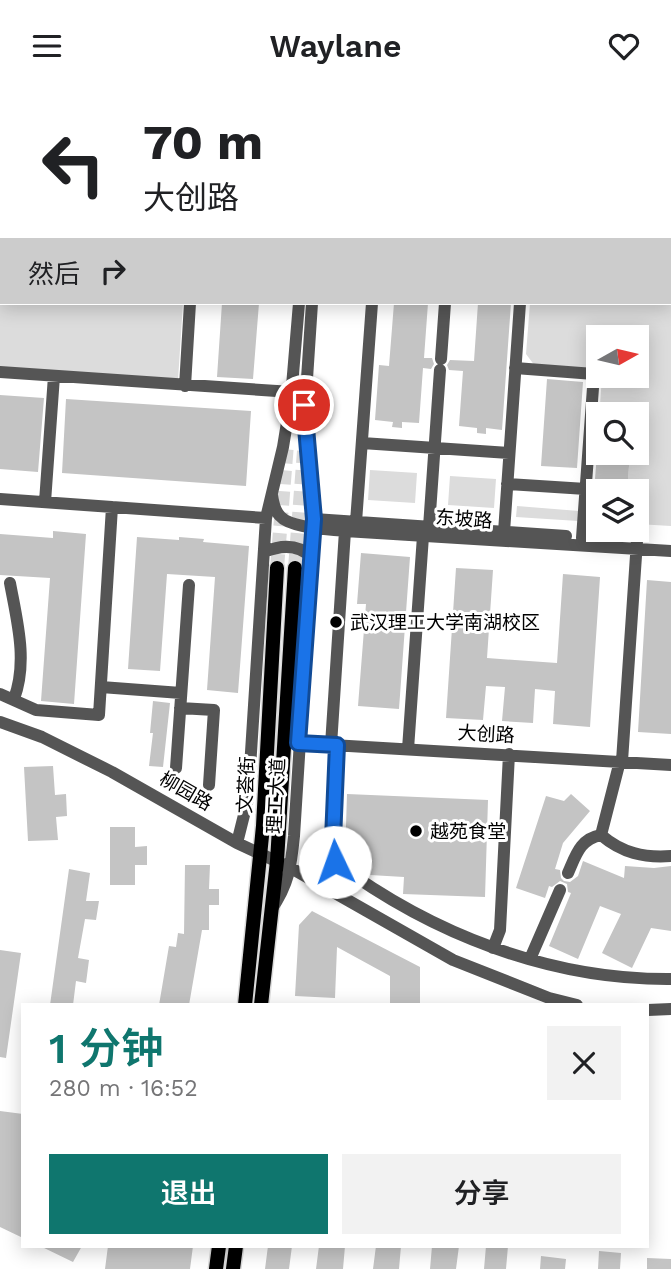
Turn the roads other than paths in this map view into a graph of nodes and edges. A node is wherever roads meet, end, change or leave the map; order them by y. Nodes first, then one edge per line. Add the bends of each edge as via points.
1 (190, 305) edge
2 (299, 305) edge
3 (312, 305) edge
4 (372, 305) edge
5 (445, 305) edge
6 (520, 305) edge
7 (515, 368) junction
8 (0, 372) edge
9 (54, 376) junction
10 (185, 386) junction
11 (292, 392) junction
12 (362, 443) junction
13 (434, 448) junction
14 (509, 453) junction
15 (587, 479) edge
16 (507, 484) junction
17 (586, 489) joint
18 (272, 495) junction
19 (0, 499) edge
20 (45, 502) junction
21 (112, 507) junction
22 (266, 518) junction
23 (356, 522) junction
24 (313, 523) junction
25 (345, 531) junction
26 (426, 531) junction
27 (503, 532) junction
28 (582, 537) junction
29 (671, 543) edge
30 (637, 545) junction
31 (671, 551) edge
32 (264, 552) junction
33 (311, 557) junction
34 (277, 568) tunnel mouth
35 (295, 568) tunnel mouth
36 (10, 583) dead end
37 (189, 585) dead end
38 (101, 687) junction
39 (181, 693) junction
40 (0, 694) edge
41 (14, 699) junction
42 (180, 708) junction
43 (0, 722) edge
44 (298, 743) junction
45 (334, 745) junction
46 (408, 749) junction
47 (509, 754) junction
48 (621, 761) junction
49 (671, 765) edge
50 (176, 768) dead end
51 (209, 785) dead end
52 (601, 835) junction
53 (237, 843) junction
54 (260, 854) junction
55 (671, 856) edge
56 (276, 861) junction
57 (291, 868) junction
58 (568, 873) dead end
59 (561, 890) dead end
60 (271, 910) junction
61 (493, 948) junction
62 (530, 959) junction
63 (671, 979) edge
64 (245, 1003) edge
65 (261, 1003) edge
66 (569, 1003) edge
67 (671, 1009) edge
68 (649, 1010) edge
69 (219, 1248) edge
70 (236, 1248) edge
71 (216, 1269) edge
72 (233, 1269) edge

1 - 10 street
2 - 11 street, 理工大道
3 - 24 street, 理工大道 via 304,424
4 - 12 street
5 - 13 street
6 - 7 street
7 - 14 street
7 - 15 street via 594,374
8 - 9 street
9 - 10 street
9 - 20 street
10 - 11 street
11 - 18 street, 理工大道
12 - 13 street
12 - 23 street
13 - 14 street
13 - 26 street
14 - 16 street
16 - 17 street
16 - 27 street
17 - 28 street
18 - 22 street, 理工大道
18 - 24 street, 东坡路 via 282,518
19 - 20 street
20 - 21 street
21 - 22 street
21 - 38 street
22 - 32 street, 理工大道
23 - 24 street, 东坡路
23 - 26 street, 东坡路
24 - 25 street, 东坡路
24 - 33 street, 理工大道
25 - 26 street, 东坡路
25 - 45 street
26 - 27 street, 东坡路
26 - 30 street, 东坡路
26 - 46 street
27 - 28 street, 东坡路
28 - 30 street, 东坡路
29 - 30 street, 东坡路
30 - 31 street, 东坡路
30 - 48 street
32 - 33 street via 289,547
32 - 53 street, 理工大道 via 248,799
33 - 44 street, 理工大道
34 - 54 main road, 文荟街
35 - 56 main road, 文荟街
36 - 41 street via 22,646
37 - 39 street
38 - 39 street
38 - 41 street via 99,715 36,710
39 - 42 street
40 - 41 street
42 - 50 street
42 - 51 street via 214,710
43 - 53 street, 柳园路 via 112,772
44 - 45 street, 大创路
44 - 57 street, 理工大道
45 - 46 street, 大创路
45 - 61 street via 335,862 420,914
46 - 47 street, 大创路
47 - 48 street, 大创路
47 - 61 street via 500,930
48 - 49 street, 大创路
48 - 52 street
52 - 55 street via 630,853
52 - 58 street via 583,843
53 - 54 street, 柳园路
54 - 56 street, 柳园路
54 - 64 main road, 文荟街
56 - 57 street, 柳园路
56 - 60 main road, 文荟街
57 - 60 street, 理工大道
57 - 66 street, 柳园路 via 453,960
59 - 62 street
60 - 65 main road, 文荟街
61 - 62 street
62 - 63 street via 605,977
67 - 68 street
69 - 71 main road
70 - 72 main road

